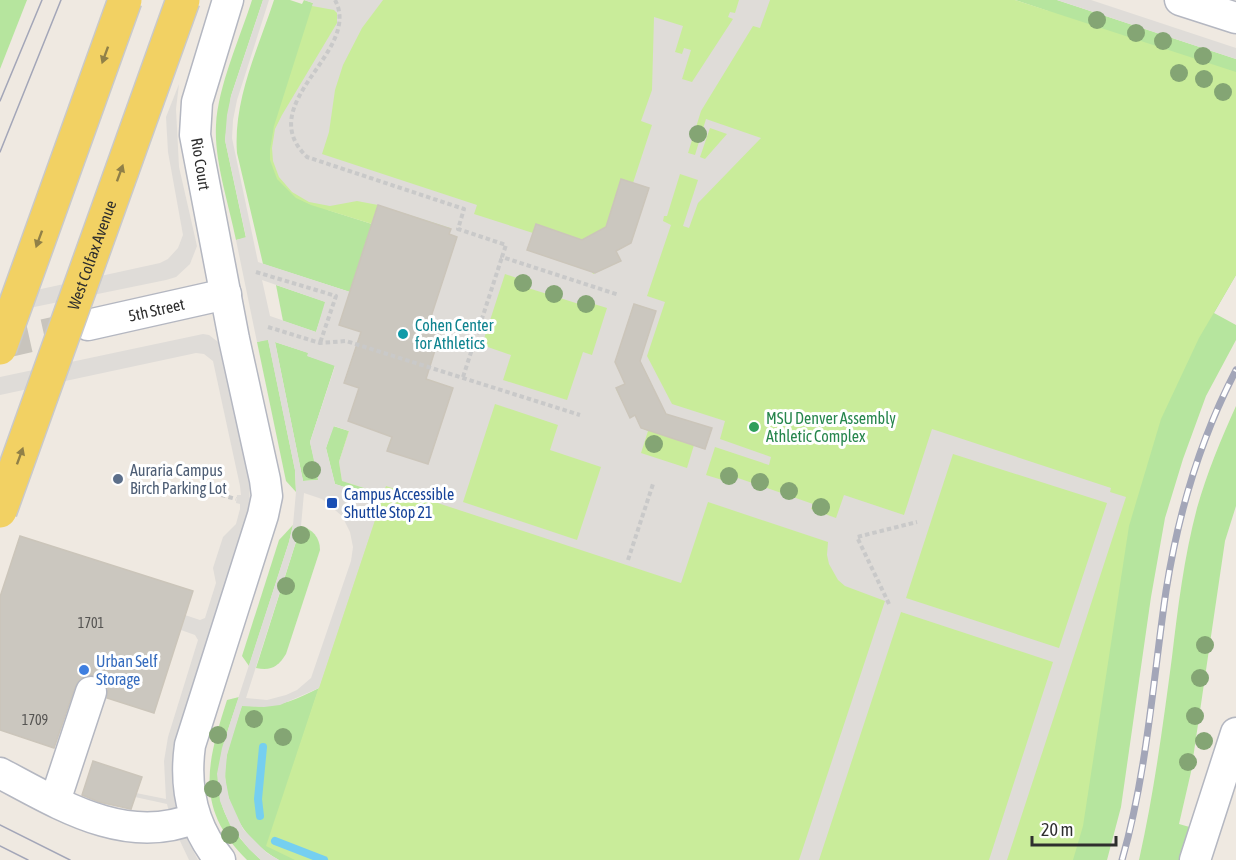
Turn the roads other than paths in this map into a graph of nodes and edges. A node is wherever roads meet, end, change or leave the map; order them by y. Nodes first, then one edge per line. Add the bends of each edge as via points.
1 (125, 0) edge
2 (183, 0) edge
3 (228, 0) edge
4 (1180, 0) edge
5 (1236, 18) edge
6 (226, 294) junction
7 (88, 325) tunnel mouth
8 (0, 348) edge
9 (0, 511) edge
10 (91, 692) dead end
11 (1233, 753) edge
12 (0, 772) edge
13 (55, 801) junction
14 (195, 818) junction
15 (220, 860) edge
16 (1195, 860) edge

1 -> 8 main road, bridge
9 -> 2 main road, West Colfax Avenue, bridge
3 - 6 street, Rio Court via 197,102 195,135
4 - 5 street
6 - 7 street, 5th Street
6 - 14 street via 267,496 190,745 189,793
10 - 13 street
11 - 16 street
12 - 13 street
13 - 14 street via 94,819 126,826 158,826
14 - 15 street

